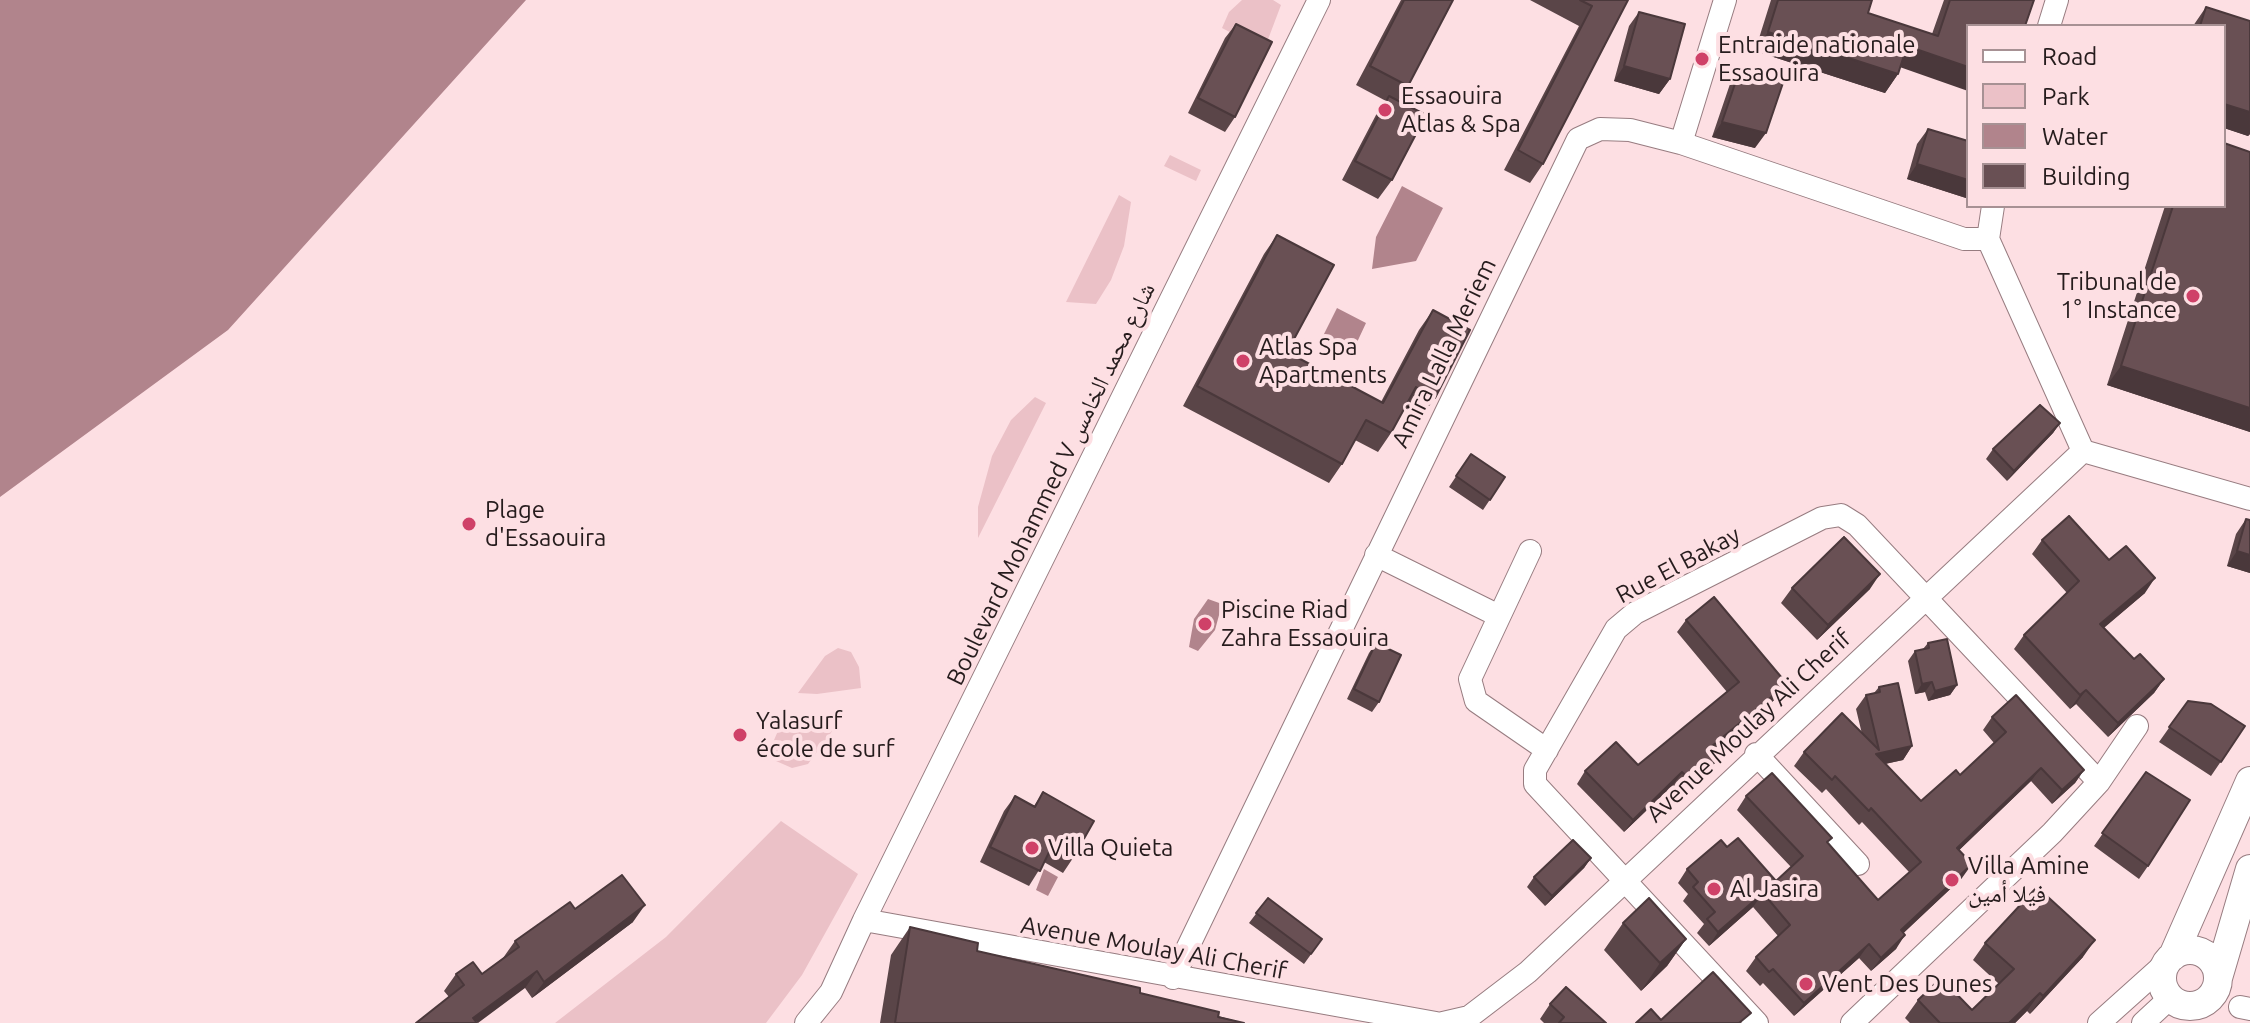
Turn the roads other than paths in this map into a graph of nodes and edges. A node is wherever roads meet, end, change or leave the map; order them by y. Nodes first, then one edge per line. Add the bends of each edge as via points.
1 (1319, 0) edge
2 (1725, 0) edge
3 (2057, 0) edge
4 (2050, 24) edge
5 (1681, 143) junction
6 (1993, 208) edge
7 (1988, 239) junction
8 (2083, 451) junction
9 (2250, 499) edge
10 (1530, 551) dead end
11 (1376, 555) junction
12 (1923, 598) junction
13 (1499, 616) junction
14 (2137, 726) dead end
15 (1547, 750) junction
16 (1756, 754) junction
17 (2250, 781) edge
18 (2099, 782) junction
19 (1858, 864) dead end
20 (1626, 879) junction
21 (2247, 886) edge
22 (864, 920) junction
23 (2170, 959) junction
24 (1173, 978) junction
25 (2215, 987) junction
26 (831, 992) junction
27 (2174, 1009) edge
28 (806, 1023) edge
29 (827, 1023) edge
30 (1436, 1023) edge
31 (1443, 1023) edge
32 (1757, 1023) edge
33 (1852, 1023) edge
34 (2099, 1023) edge
35 (2143, 1023) edge
36 (2204, 1023) edge

1 - 22 street, Boulevard Mohammed V شارع محمد الخامس
2 - 5 street
3 - 4 street
5 - 7 street, Amira Lalla Meriem via 1964,239
5 - 11 street, Amira Lalla Meriem via 1630,130 1600,129 1578,139
6 - 7 street
7 - 8 street
8 - 9 street
8 - 12 street, Avenue Moulay Ali Cherif
10 - 13 street
11 - 13 street
11 - 24 street, Amira Lalla Meriem
12 - 15 street, Rue El Bakay via 1857,525 1841,515 1822,518 1635,613 1616,629
12 - 16 street, Avenue Moulay Ali Cherif
12 - 18 street, Rue El Bakay
13 - 15 street via 1470,679 1472,693
14 - 18 street
15 - 20 street, Rue El Bakay via 1535,770 1535,784
16 - 19 street
16 - 20 street, Avenue Moulay Ali Cherif
17 - 23 main road
18 - 33 street
20 - 31 street, Avenue Moulay Ali Cherif via 1494,1001 1469,1017
20 - 32 street, Rue El Bakay
21 - 25 main road
22 - 24 street, Avenue Moulay Ali Cherif
22 - 26 street, Boulevard Mohammed V شارع محمد الخامس
23 - 25 main road via 2198,952 2212,962
23 - 27 main road via 2162,985
23 - 34 street
24 - 30 street, Avenue Moulay Ali Cherif
25 - 27 main road via 2197,1005
25 - 36 main road
26 - 28 street
26 - 29 street
27 - 35 street

